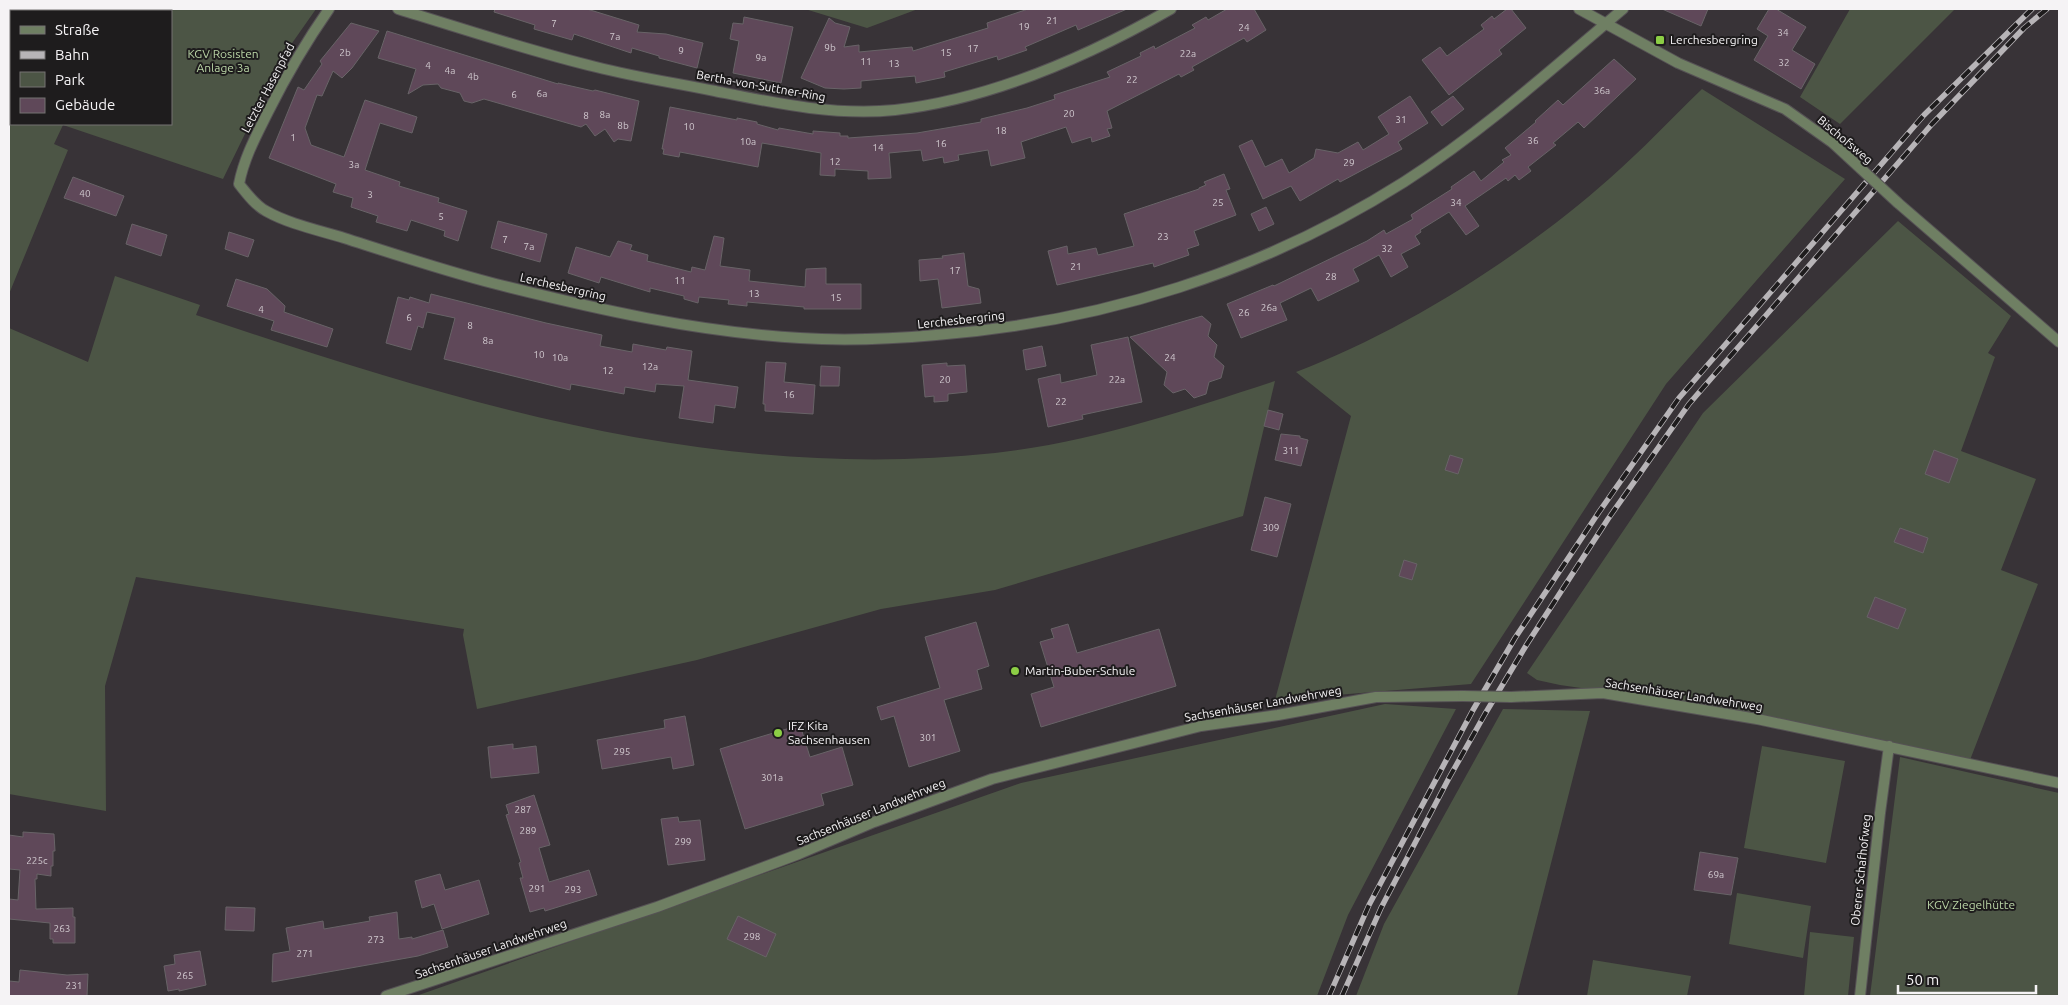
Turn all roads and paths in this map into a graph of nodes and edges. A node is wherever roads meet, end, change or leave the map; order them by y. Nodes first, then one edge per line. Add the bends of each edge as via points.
1 (329, 9) edge
2 (398, 9) edge
3 (1171, 9) edge
4 (1579, 9) edge
5 (1623, 9) edge
6 (1605, 24) junction
7 (239, 184) joint
8 (2059, 342) edge
9 (1888, 746) junction
10 (2059, 783) edge
11 (386, 996) edge
12 (1860, 996) edge

1 - 7 street, Letzter Hasenpfad via 293,64 249,150
2 - 3 street, Bertha-von-Suttner-Ring via 597,68 811,109 860,112 896,110 989,89 1052,68
4 - 6 street, Bischofsweg
5 - 6 street, Lerchesbergring
6 - 7 street, Lerchesbergring via 1469,137 1404,182 1335,222 1263,256 1199,281 1117,306 977,332 906,338 798,338 691,327 618,313 462,275 300,224 264,210
6 - 8 street, Bischofsweg, bridge via 1678,63 1785,109 1833,143
9 - 10 street, Sachsenhäuser Landwehrweg
9 - 11 street, Sachsenhäuser Landwehrweg, bridge via 1757,719 1603,693 1376,697 1201,726 992,779 657,907
9 - 12 street, Oberer Schafhofweg

